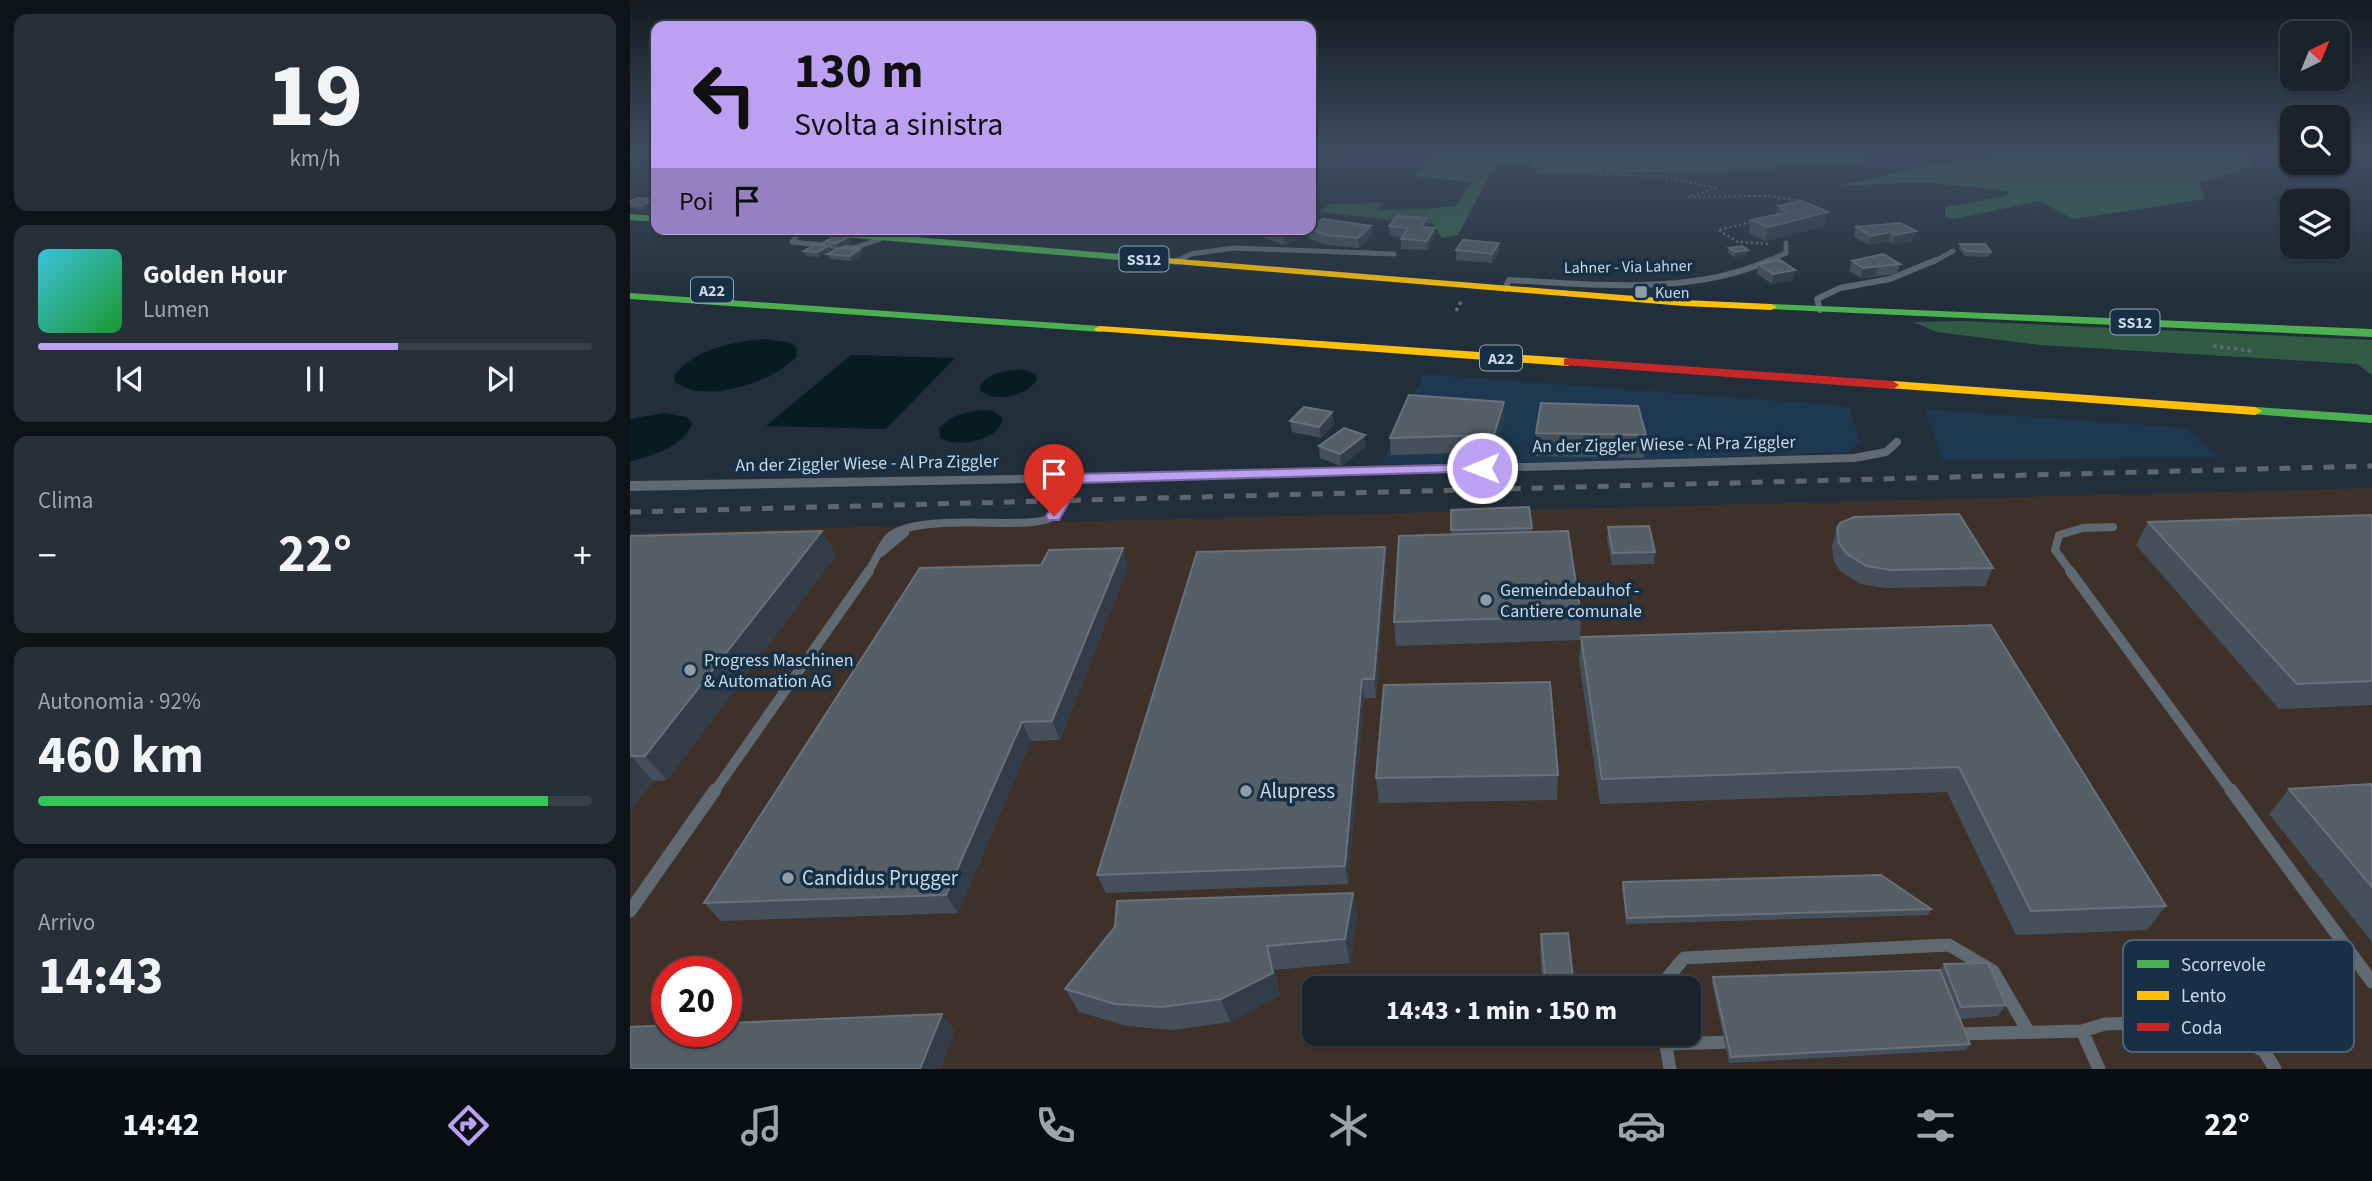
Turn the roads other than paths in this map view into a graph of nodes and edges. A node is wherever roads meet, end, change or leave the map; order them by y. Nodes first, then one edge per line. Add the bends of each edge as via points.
1 (630, 217) edge
2 (651, 219) edge
3 (797, 235) edge
4 (857, 235) edge
5 (884, 238) junction
6 (1786, 243) road end
7 (1953, 251) dead end
8 (1394, 254) dead end
9 (1175, 262) junction
10 (630, 284) edge
11 (1505, 289) junction
12 (630, 296) edge
13 (1820, 310) junction
14 (2372, 333) edge
15 (2372, 405) edge
16 (2372, 419) edge
17 (1897, 442) dead end
18 (1076, 479) junction
19 (630, 486) edge
20 (2113, 527) dead end
21 (630, 911) edge
22 (2341, 940) edge
23 (2354, 957) edge
24 (1669, 976) edge
25 (2372, 982) edge
26 (2123, 1023) edge
27 (2028, 1031) junction
28 (2082, 1031) junction
29 (1945, 1034) edge
30 (1701, 1040) edge
31 (1752, 1041) edge
32 (1665, 1046) edge
33 (2265, 1052) edge
34 (1670, 1069) edge
35 (2099, 1069) edge
36 (2275, 1069) edge

1 - 2 main road
3 - 5 lane via 792,242 854,248
4 - 5 main road, SS12
5 - 9 main road, SS12
6 - 11 lane, Lahner - Via Lahner via 1786,253 1769,262 1707,278 1509,281
7 - 13 lane via 1914,271 1828,290 1817,299
8 - 9 lane via 1235,248 1202,250
9 - 11 main road, SS12
10 - 15 main road, A22
11 - 13 main road, SS12
12 - 16 main road, A22
13 - 14 main road, SS12
17 - 18 lane, An der Ziggler Wiese - Al Pra Ziggler via 1886,452 1853,458
18 - 19 street, An der Ziggler Wiese - Al Pra Ziggler
18 - 21 lane via 1054,516 1040,521 927,525 909,529 881,553
20 - 22 lane via 2059,535 2055,550
23 - 25 lane
24 - 27 lane via 1684,958 1950,945 1993,971
26 - 28 lane
27 - 28 lane
27 - 29 lane
28 - 35 lane
30 - 31 lane
32 - 34 lane
33 - 36 lane

